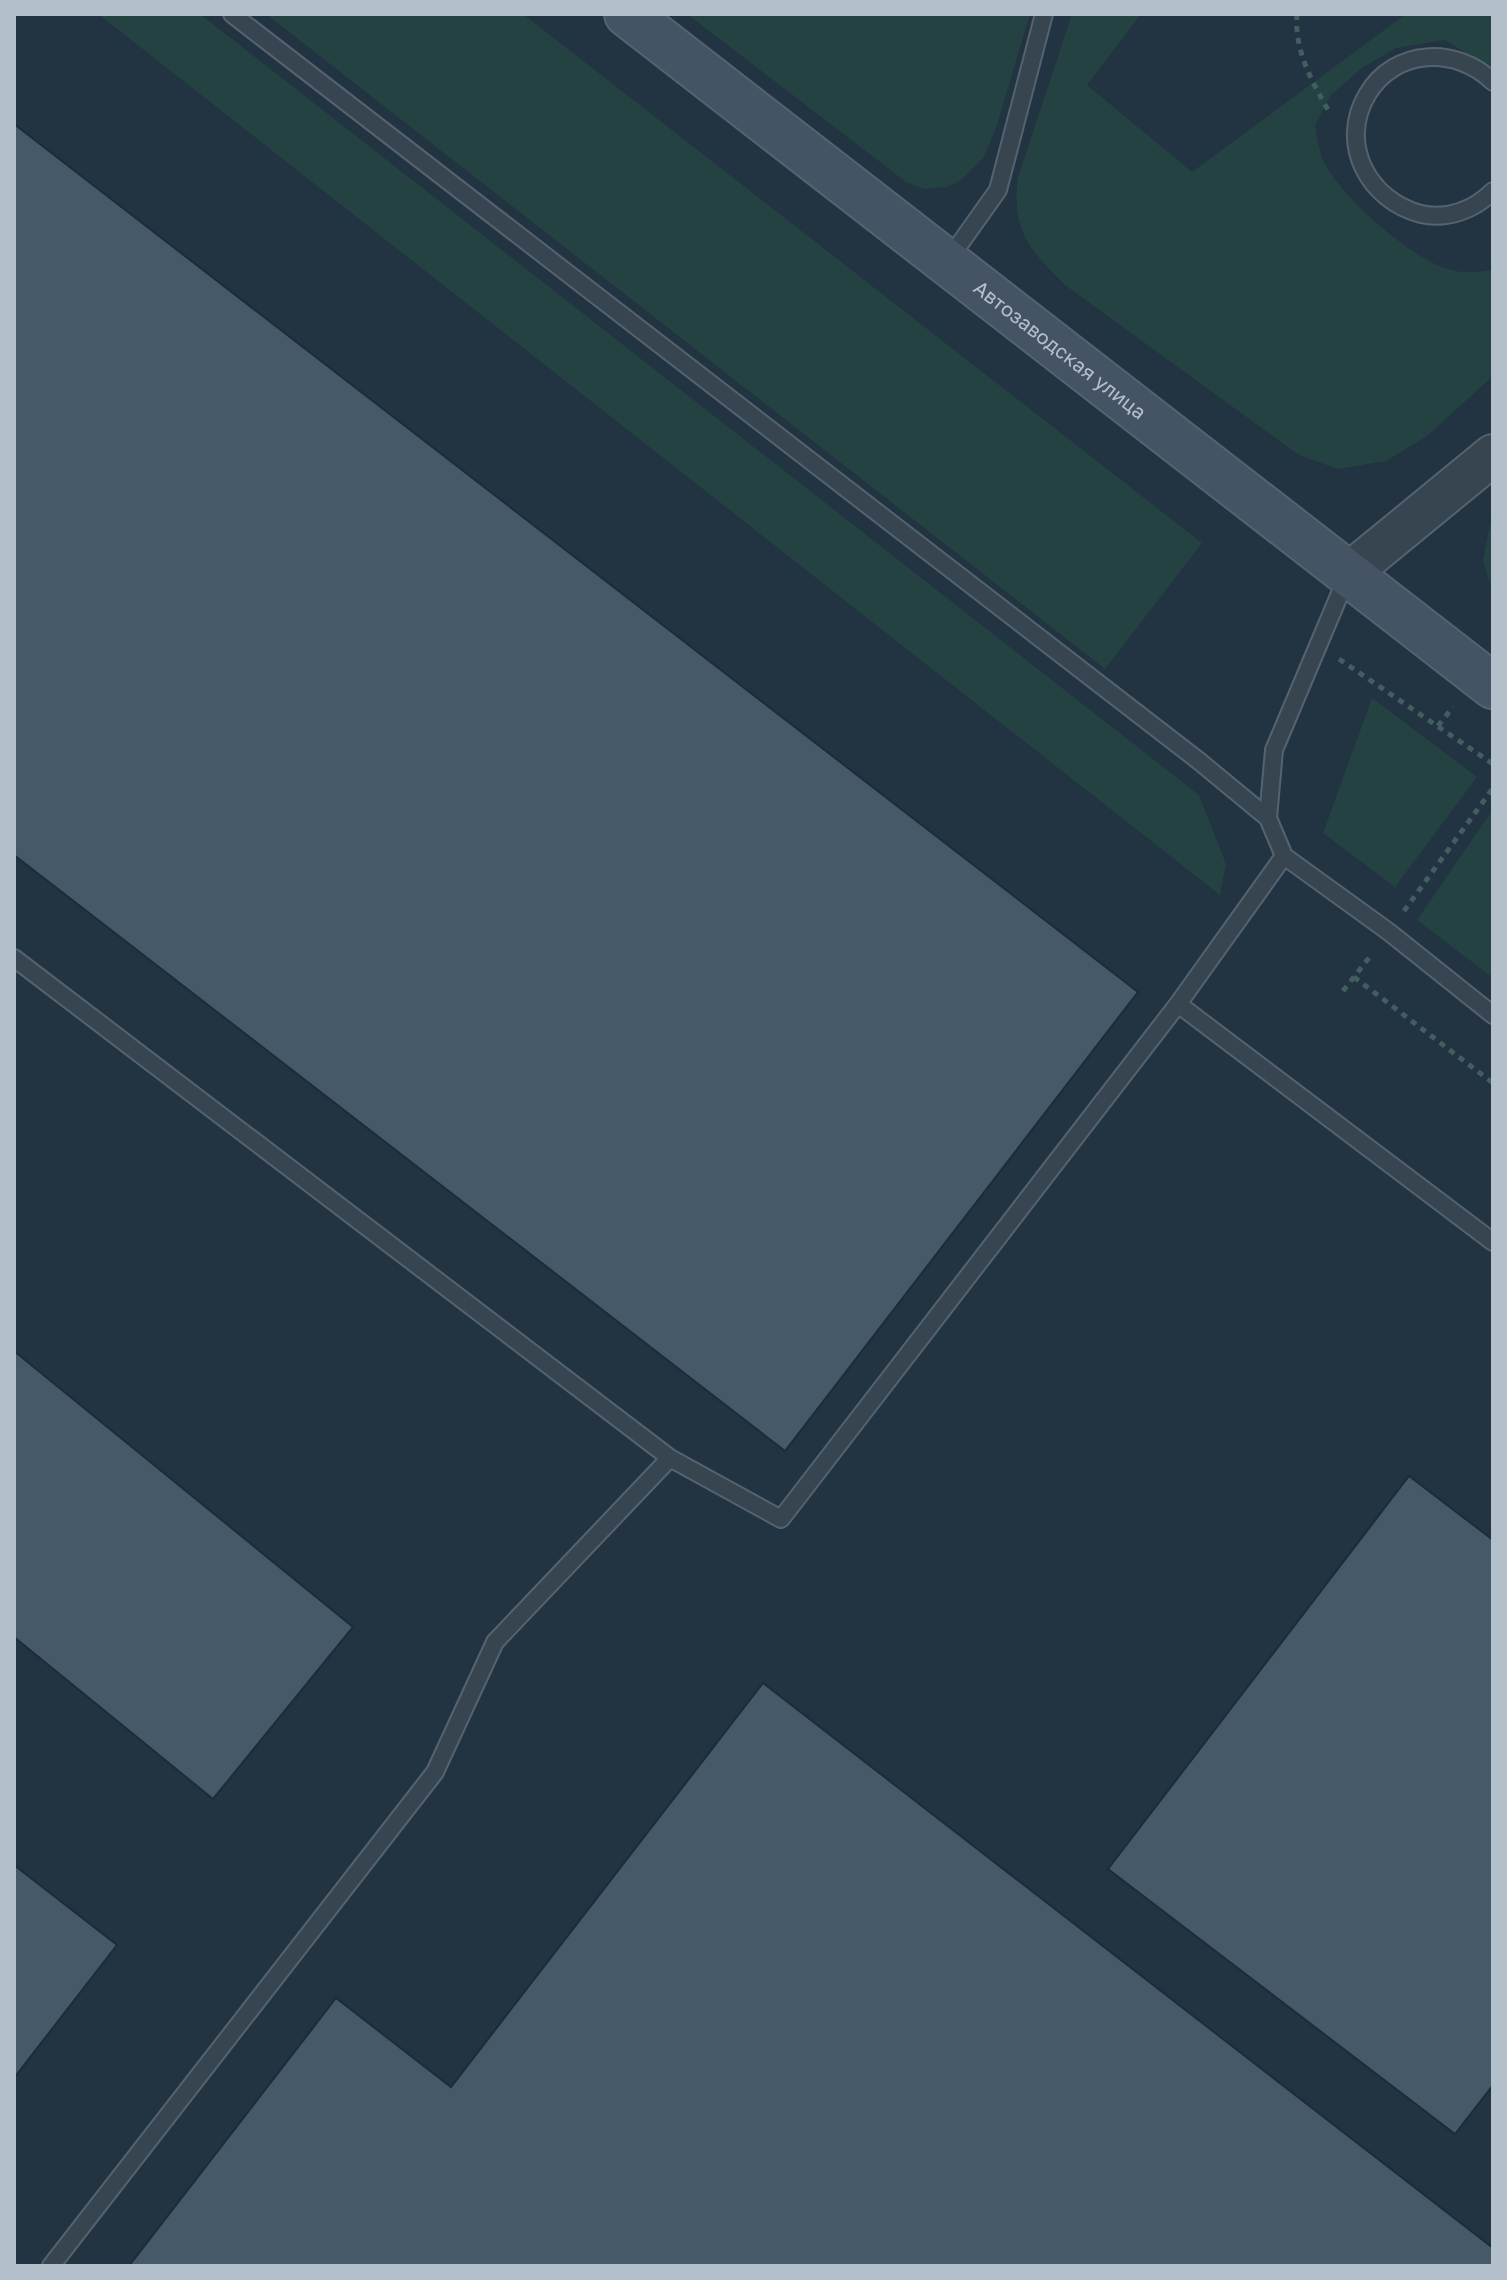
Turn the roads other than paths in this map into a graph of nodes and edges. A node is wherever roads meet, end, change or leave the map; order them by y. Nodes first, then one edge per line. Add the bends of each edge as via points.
1 (232, 14) edge
2 (627, 14) edge
3 (1044, 14) edge
4 (1493, 82) edge
5 (1493, 191) edge
6 (1493, 203) edge
7 (1458, 213) junction
8 (948, 261) junction
9 (1493, 455) edge
10 (1348, 574) junction
11 (1493, 686) edge
12 (1268, 818) junction
13 (1284, 856) junction
14 (14, 958) edge
15 (1178, 1004) junction
16 (1493, 1015) edge
17 (1493, 1242) edge
18 (670, 1458) junction
19 (51, 2266) edge

1 - 12 lane
2 - 8 main road, Автозаводская улица
3 - 8 lane via 998,190
4 - 7 lane via 1459,59 1409,60 1385,73 1367,94 1357,120 1356,147 1365,173 1381,195 1404,210 1431,216
5 - 7 lane
6 - 7 lane
8 - 10 main road, Автозаводская улица
9 - 10 street
10 - 11 main road, Автозаводская улица
10 - 12 lane via 1274,750
12 - 13 lane
13 - 15 lane
13 - 16 lane
14 - 18 lane
15 - 17 lane
15 - 18 lane via 781,1519
18 - 19 lane via 495,1642 435,1772

